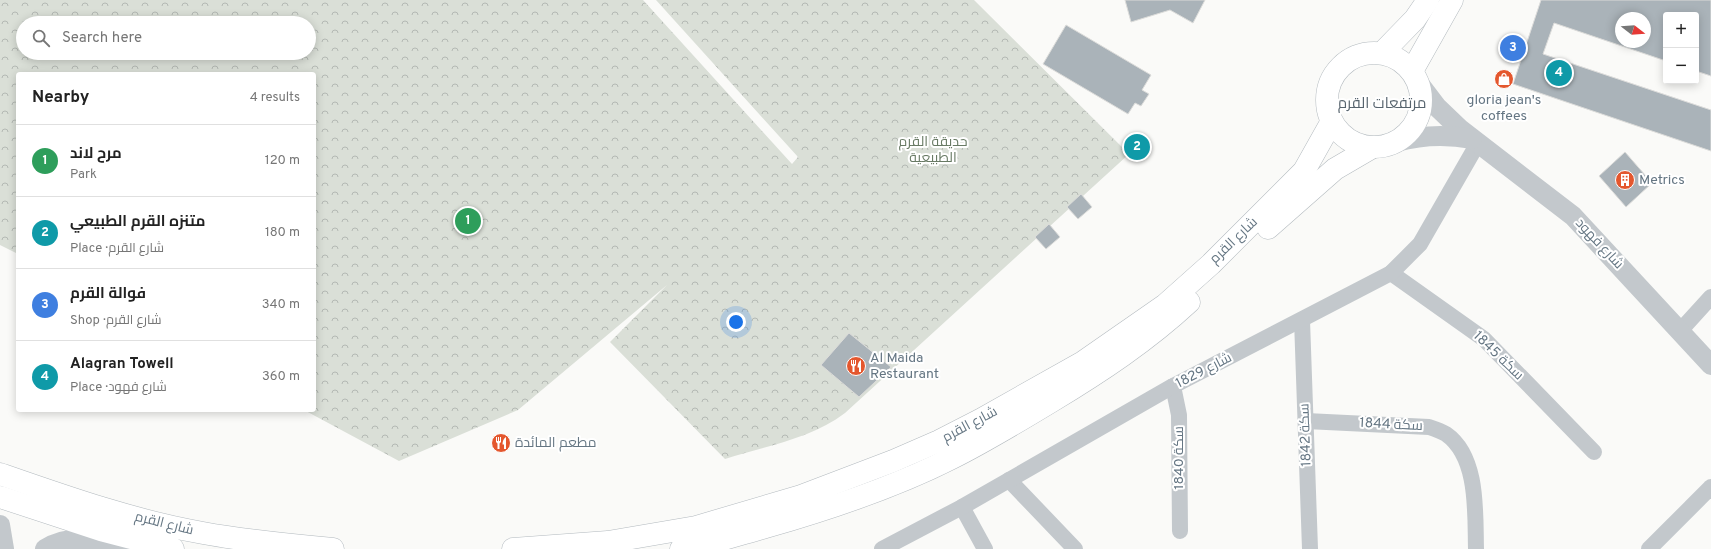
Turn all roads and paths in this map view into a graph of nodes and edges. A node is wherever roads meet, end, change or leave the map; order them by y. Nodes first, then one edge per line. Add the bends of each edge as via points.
1 (1428, 0) edge
2 (1452, 0) edge
3 (1382, 54) junction
4 (1415, 77) junction
5 (1331, 123) junction
6 (1475, 141) junction
7 (1396, 142) junction
8 (1371, 148) junction
9 (1391, 273) junction
10 (1711, 297) edge
11 (1302, 320) junction
12 (1680, 331) junction
13 (1711, 365) edge
14 (1173, 386) junction
15 (1306, 421) junction
16 (1594, 452) dead end
17 (0, 474) edge
18 (1009, 480) junction
19 (1711, 487) edge
20 (0, 497) edge
21 (962, 507) junction
22 (0, 525) edge
23 (1180, 531) dead end
24 (4, 549) edge
25 (45, 549) edge
26 (135, 549) edge
27 (173, 549) edge
28 (333, 549) edge
29 (513, 549) edge
30 (681, 549) edge
31 (882, 549) edge
32 (985, 549) edge
33 (1075, 549) edge
34 (1310, 549) edge
35 (1476, 549) edge
36 (1649, 549) edge

1 - 3 main road via 1415,19
2 - 4 main road
3 - 4 main road via 1403,63
3 - 5 main road via 1367,53 1352,58 1340,66 1331,79 1326,93
4 - 6 street, شارع فهود via 1448,119
4 - 7 main road via 1421,94 1421,107 1416,122 1407,135
5 - 8 main road via 1348,141
5 - 29 main road, شارع القرم via 1304,171 1211,264 1165,305 1083,362 980,420 893,461 801,496 696,527 608,542
6 - 7 street, شارع فهود via 1457,136 1434,135
6 - 9 street, 1829 شارع via 1420,244
6 - 12 street, شارع فهود via 1573,216
7 - 8 main road via 1384,147
8 - 30 main road, شارع القرم via 1334,169 1164,325 1096,374 990,438 906,479 810,514 702,546
9 - 11 street, 1829 شارع
9 - 16 street, 1845 سكة via 1484,339
10 - 12 street
11 - 14 street, 1829 شارع
11 - 15 street, سكة 1842
12 - 13 street, شارع فهود
14 - 18 street, 1829 شارع
14 - 23 street, سكة 1840 via 1179,415
15 - 34 street, سكة 1842
15 - 35 street, سكة 1844 via 1430,427 1446,434 1459,447 1474,489
17 - 28 main road, شارع القرم via 83,503 202,533 272,544
18 - 21 street, 1829 شارع
18 - 33 street
19 - 36 street
20 - 27 main road, شارع القرم via 101,530
21 - 31 street, 1829 شارع
21 - 32 street
22 - 24 street
25 - 26 street via 72,539 92,539

